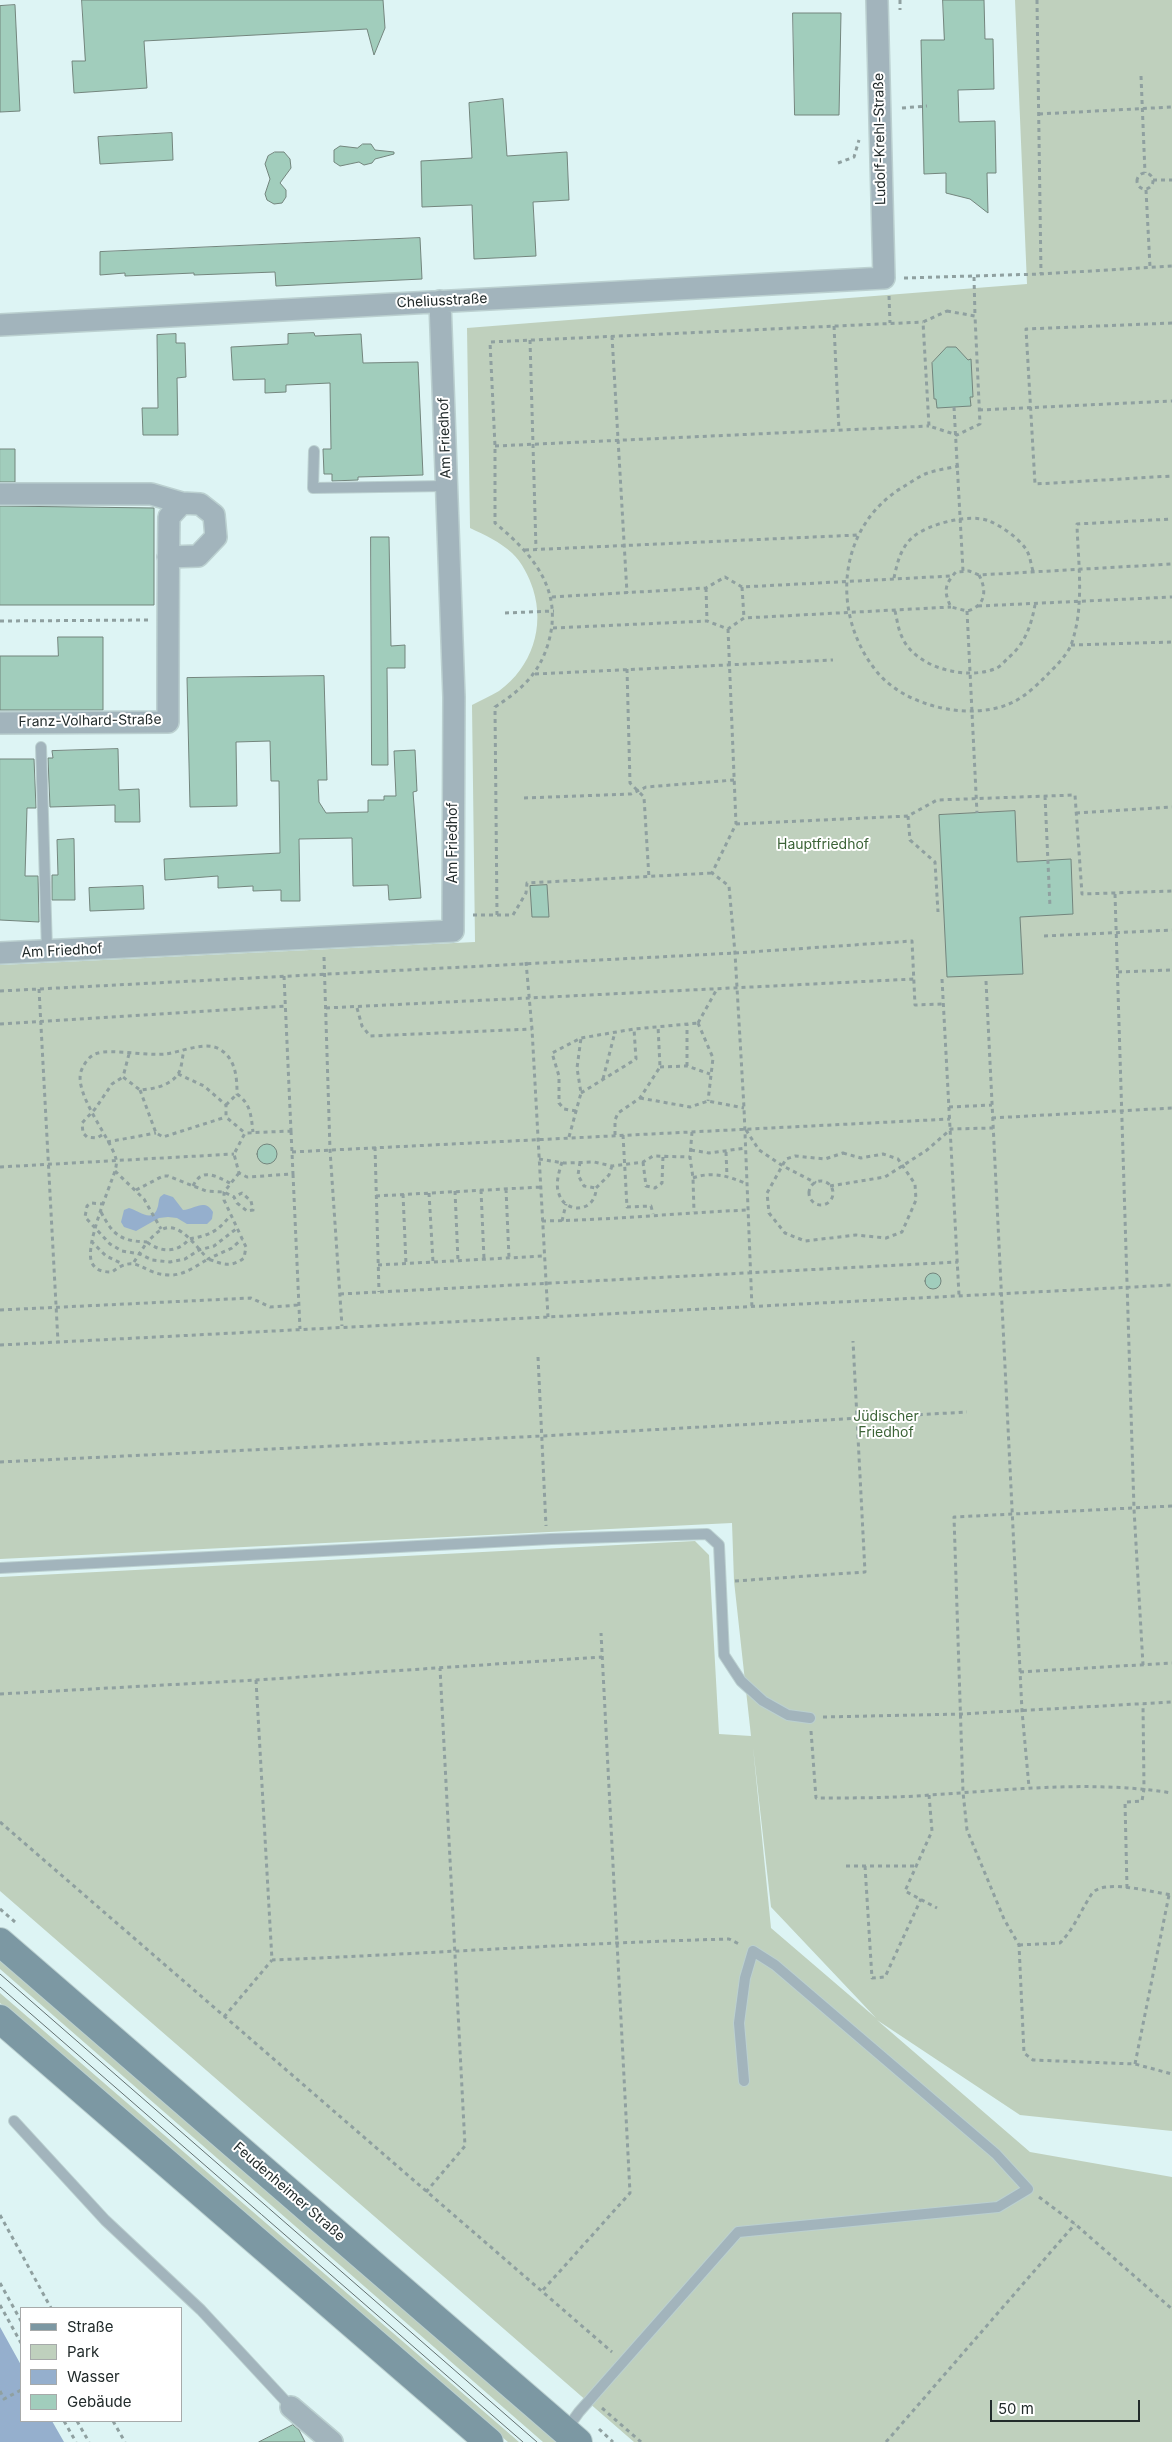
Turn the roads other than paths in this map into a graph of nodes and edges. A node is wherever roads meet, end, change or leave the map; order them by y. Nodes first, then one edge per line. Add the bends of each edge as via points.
1 (877, 0) edge
2 (884, 278) joint
3 (440, 301) junction
4 (0, 325) edge
5 (314, 451) dead end
6 (446, 486) junction
7 (0, 494) edge
8 (182, 503) junction
9 (168, 557) junction
10 (0, 723) edge
11 (41, 746) dead end
12 (47, 951) junction
13 (0, 953) edge
14 (0, 1568) edge
15 (810, 1718) road end
16 (0, 1942) edge
17 (0, 2019) edge
18 (744, 2081) dead end
19 (14, 2121) dead end
20 (291, 2407) joint
21 (571, 2437) edge
22 (332, 2442) edge
23 (489, 2442) edge

1 - 2 street, Ludolf-Krehl-Straße
2 - 3 street, Cheliusstraße
3 - 4 street, Cheliusstraße
3 - 6 street, Am Friedhof
5 - 6 lane via 313,488
6 - 12 street, Am Friedhof via 454,697 453,932
7 - 8 street via 151,494
8 - 9 street, Franz-Volhard-Straße via 169,517
8 - 9 street via 200,504 214,515 216,537 198,556
9 - 10 street, Franz-Volhard-Straße via 168,722
11 - 12 lane
12 - 13 street, Am Friedhof
14 - 15 lane via 707,1534 719,1545 724,1656 741,1681 763,1701 788,1715
16 - 21 main road, Feudenheimer Straße
17 - 23 main road
18 - 21 lane via 738,2023 753,1951 775,1965 996,2154 1028,2189 998,2208 738,2232 579,2412
19 - 20 lane via 105,2220 201,2310
20 - 22 street

